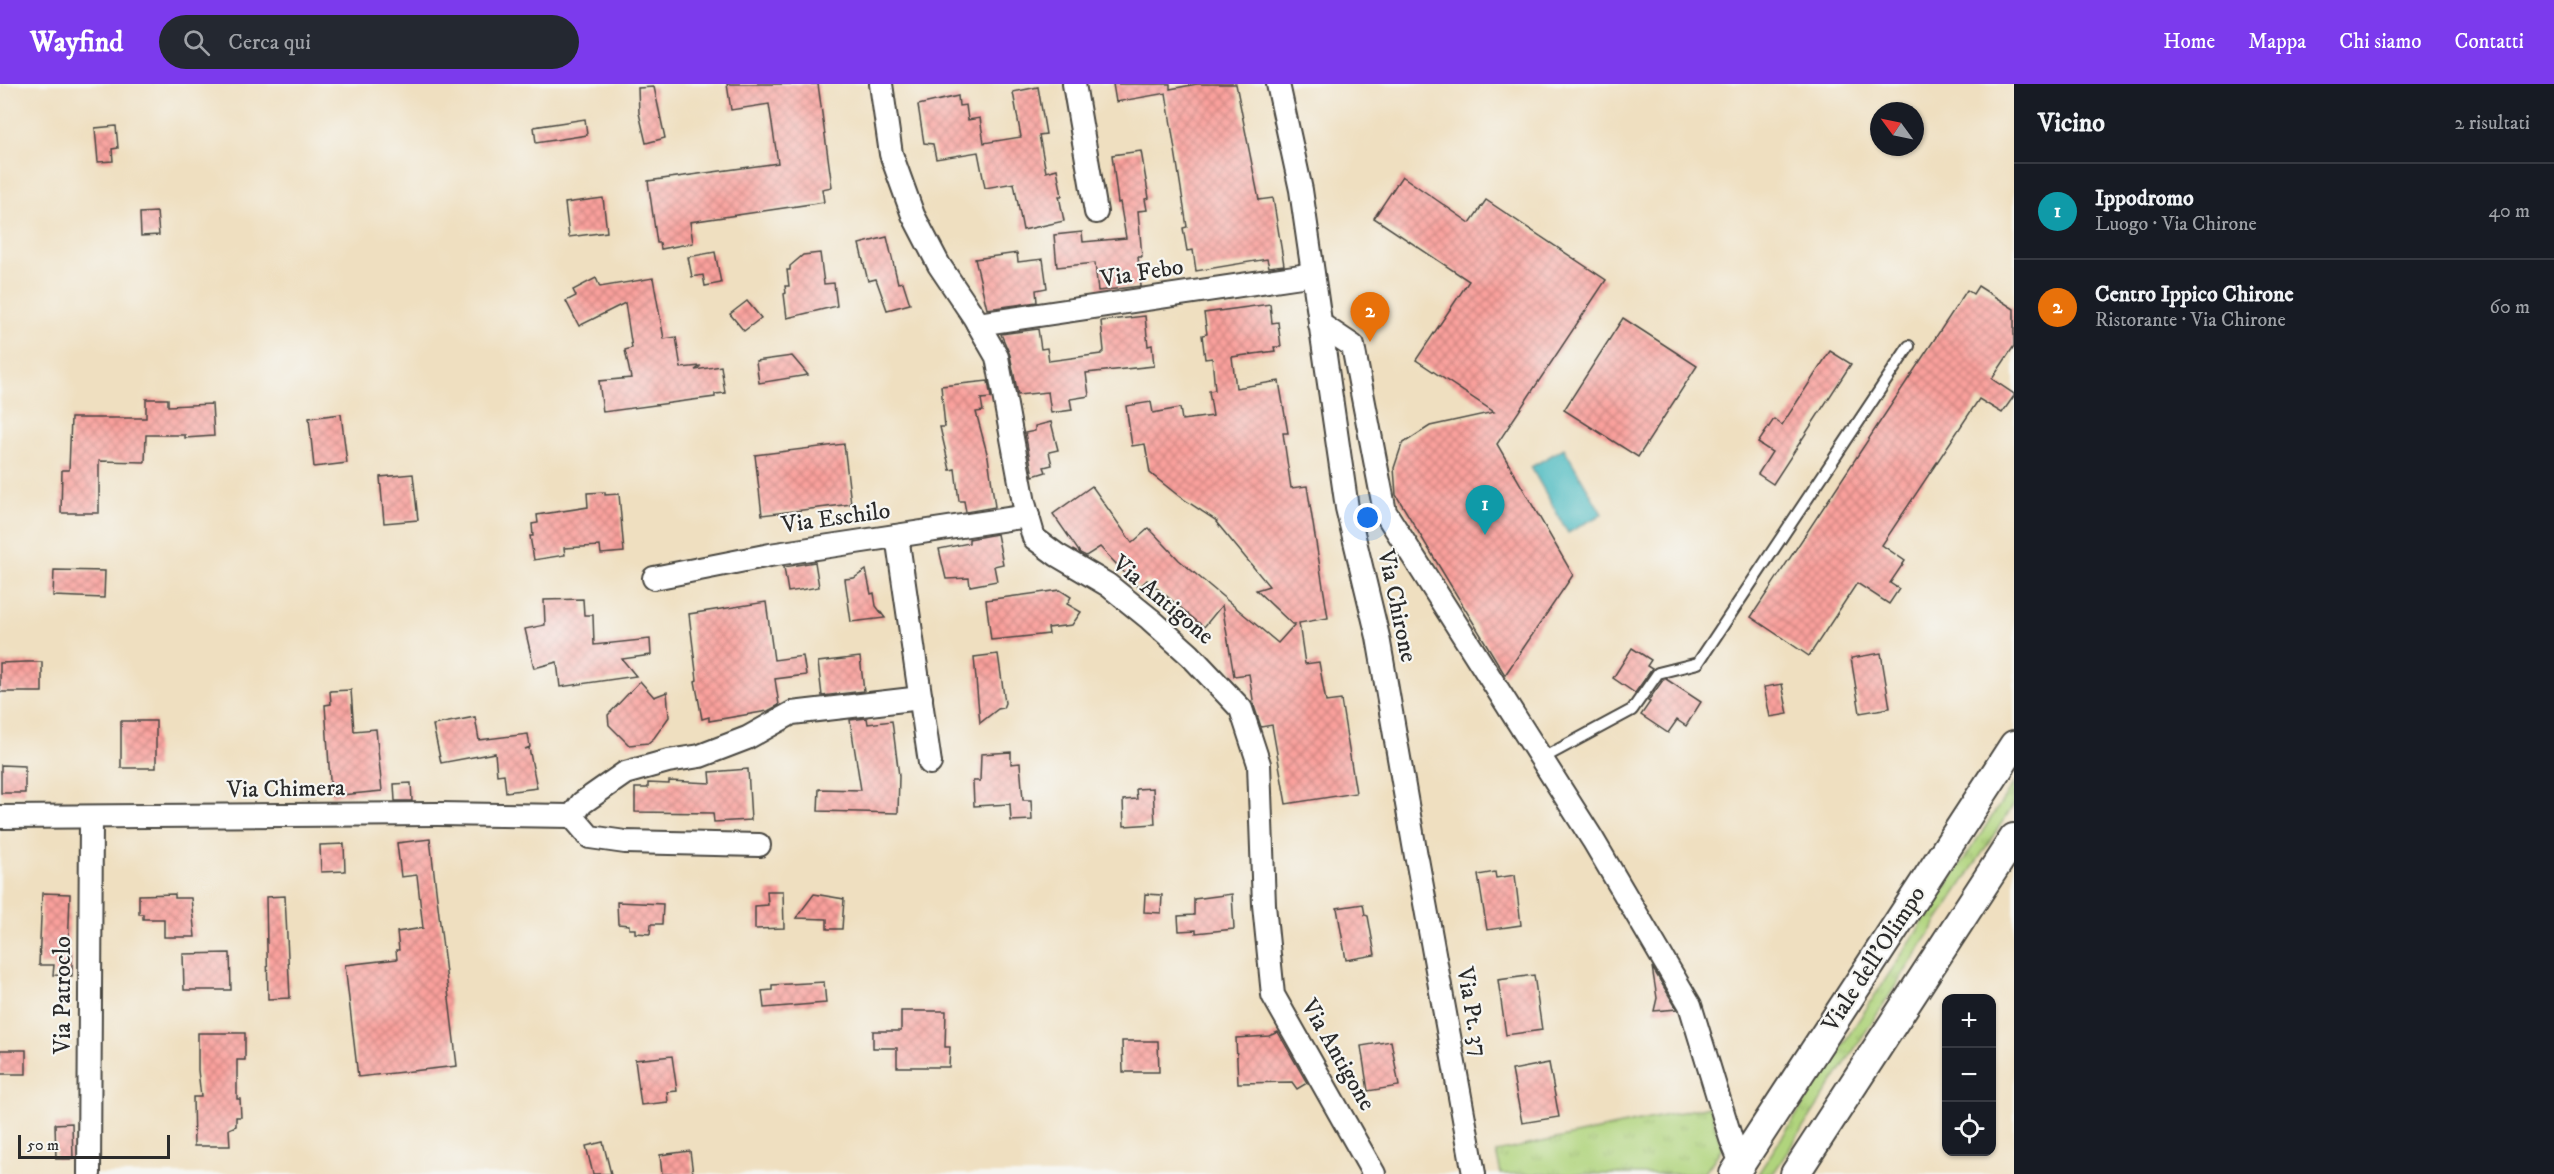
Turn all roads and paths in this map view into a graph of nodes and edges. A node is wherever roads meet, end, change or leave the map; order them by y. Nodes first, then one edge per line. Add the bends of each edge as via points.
1 (881, 84) edge
2 (1074, 84) edge
3 (1278, 84) edge
4 (1096, 212) dead end
5 (1312, 272) junction
6 (978, 324) junction
7 (1320, 324) junction
8 (1909, 346) dead end
9 (1028, 516) junction
10 (897, 536) junction
11 (654, 578) dead end
12 (921, 698) junction
13 (2014, 745) edge
14 (1540, 759) junction
15 (930, 763) dead end
16 (573, 816) junction
17 (0, 817) edge
18 (91, 817) junction
19 (2014, 838) edge
20 (759, 845) dead end
21 (1416, 858) joint
22 (1737, 1168) edge
23 (89, 1174) edge
24 (1374, 1174) edge
25 (1474, 1174) edge
26 (1795, 1174) edge

1 - 6 street, Via Antigone via 891,154 913,215 939,265
2 - 4 street
3 - 5 street, Via Chirone
5 - 6 street, Via Febo
5 - 7 street, Via Chirone
6 - 9 street, Via Antigone via 997,357
7 - 14 street via 1353,346 1384,512
7 - 21 street, Via Chirone via 1347,508 1378,637
8 - 14 lane via 1698,663 1658,673 1632,710
9 - 10 street, Via Eschilo
9 - 24 street, Via Antigone via 1034,538 1133,605 1190,655 1241,709 1259,764 1264,905 1273,995
10 - 11 street, Via Eschilo
10 - 12 street
12 - 15 street
12 - 16 street via 792,712 747,738 700,756 625,773 582,803
13 - 22 street, Viale dell'Olimpo
14 - 22 street via 1593,840 1690,1005
16 - 18 street, Via Chimera
16 - 20 street via 590,837 625,842
17 - 18 street, Via Chimera
18 - 23 street, Via Patroclo
19 - 26 street
21 - 25 street, Via Pt. 37

